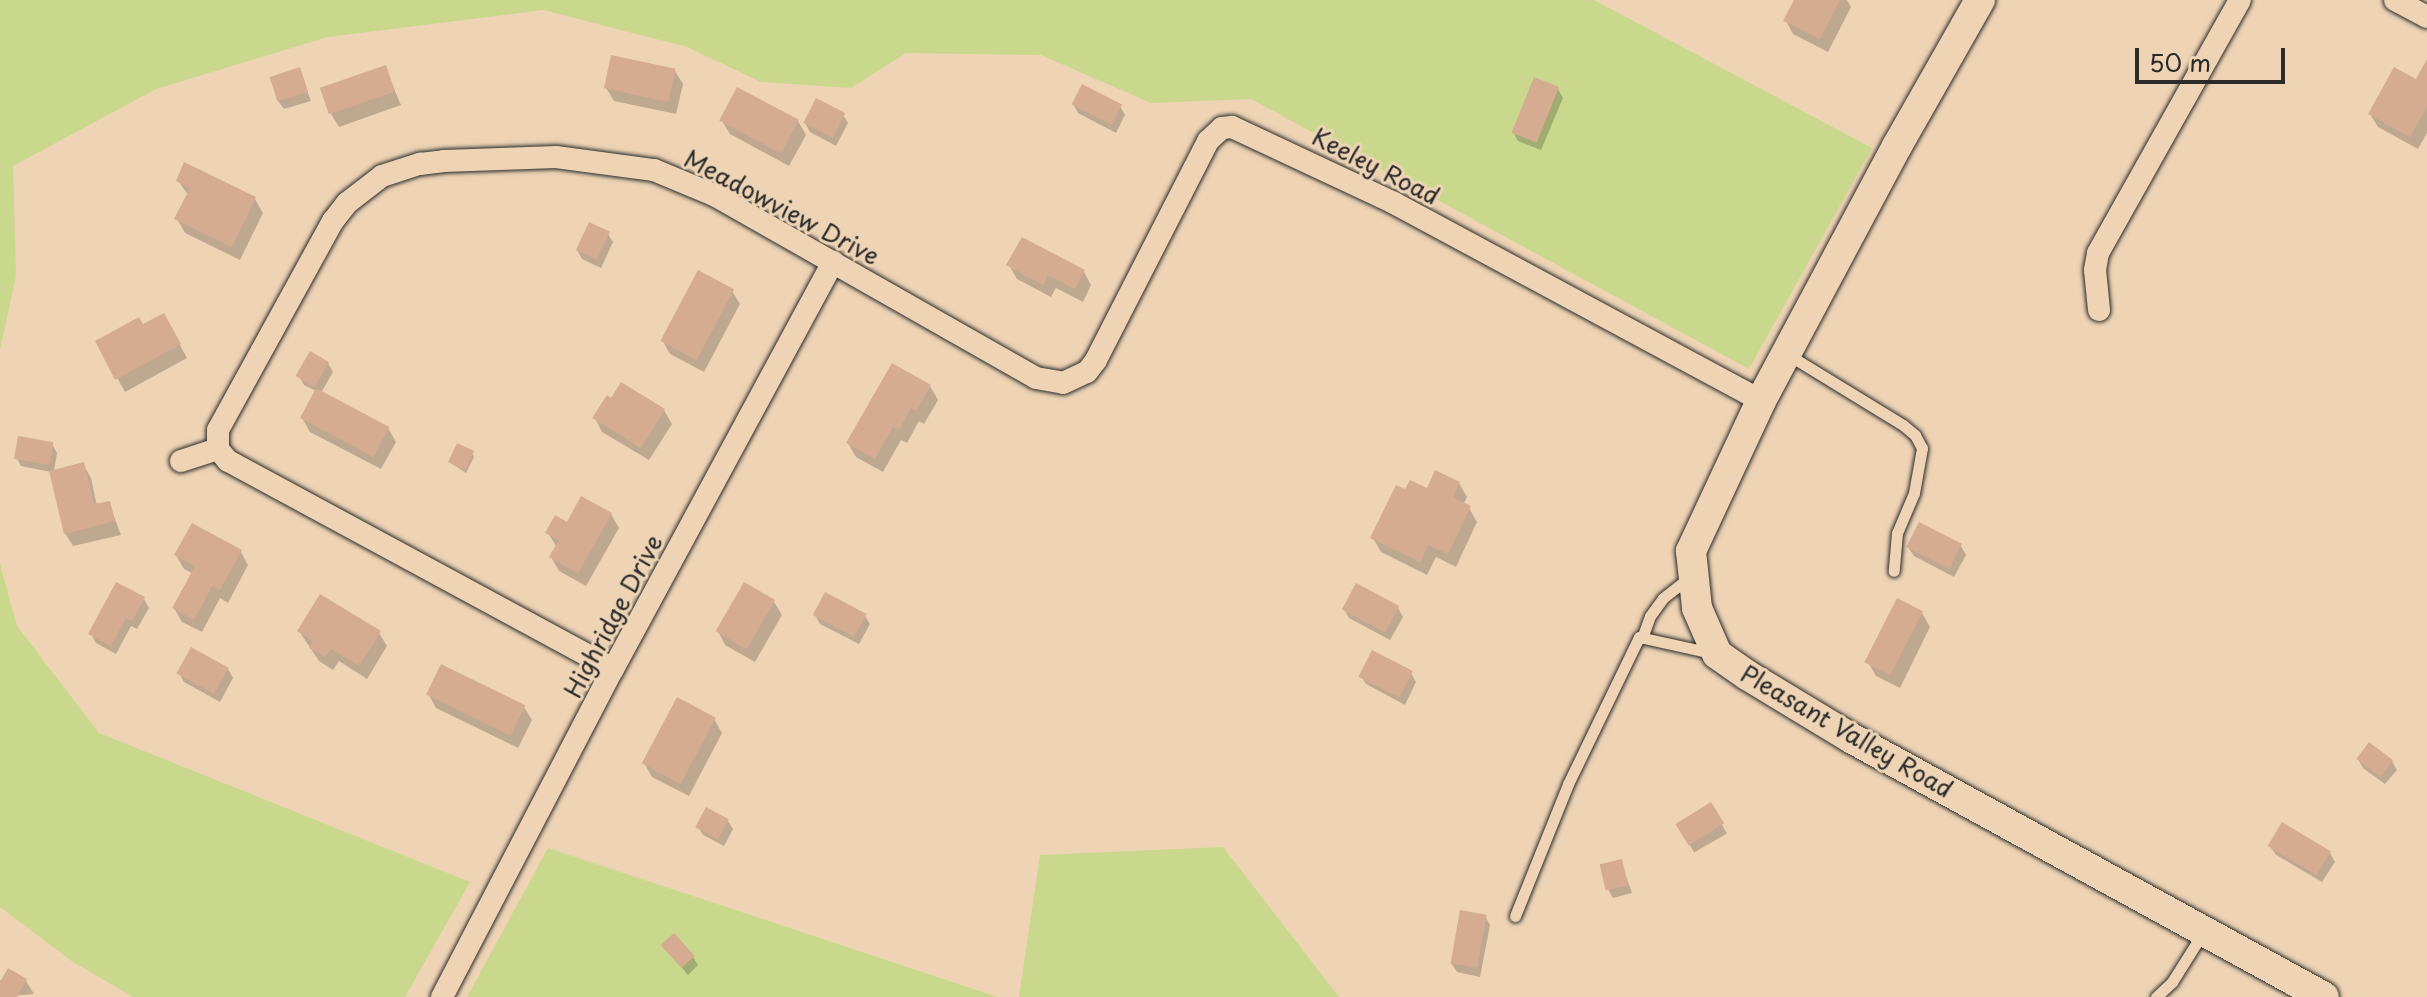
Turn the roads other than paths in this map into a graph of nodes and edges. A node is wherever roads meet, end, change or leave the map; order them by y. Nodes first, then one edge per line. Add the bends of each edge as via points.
1 (1980, 0) edge
2 (2240, 0) edge
3 (2395, 0) edge
4 (2427, 17) edge
5 (833, 262) junction
6 (2099, 310) dead end
7 (1787, 353) junction
8 (1076, 379) joint
9 (1761, 401) junction
10 (218, 449) junction
11 (181, 461) dead end
12 (1894, 571) dead end
13 (1693, 574) junction
14 (1642, 638) junction
15 (1717, 654) junction
16 (613, 669) junction
17 (1515, 916) dead end
18 (2205, 931) junction
19 (442, 997) edge
20 (2156, 997) edge
21 (2324, 997) edge

1 - 7 street, Pleasant Valley Road
2 - 6 street via 2098,253
3 - 4 street
5 - 8 street, Meadowview Drive via 1036,378 1049,383
5 - 10 street, Meadowview Drive via 714,195 654,170 556,157 444,161 400,169 365,187 333,221 218,430
5 - 16 street, Highridge Drive
7 - 9 street, Pleasant Valley Road
7 - 12 lane via 1903,425 1922,448 1914,493 1897,533
8 - 9 street, Keeley Road via 1105,346 1208,141 1222,128 1232,127 1394,203
9 - 13 street, Pleasant Valley Road via 1691,551
10 - 11 street
10 - 16 street via 228,461
13 - 14 lane via 1663,598
13 - 15 street, Pleasant Valley Road via 1697,608
14 - 15 lane
14 - 17 lane via 1568,784
15 - 18 street, Pleasant Valley Road via 1851,738
16 - 19 street, Highridge Drive
18 - 20 lane
18 - 21 street, Pleasant Valley Road

